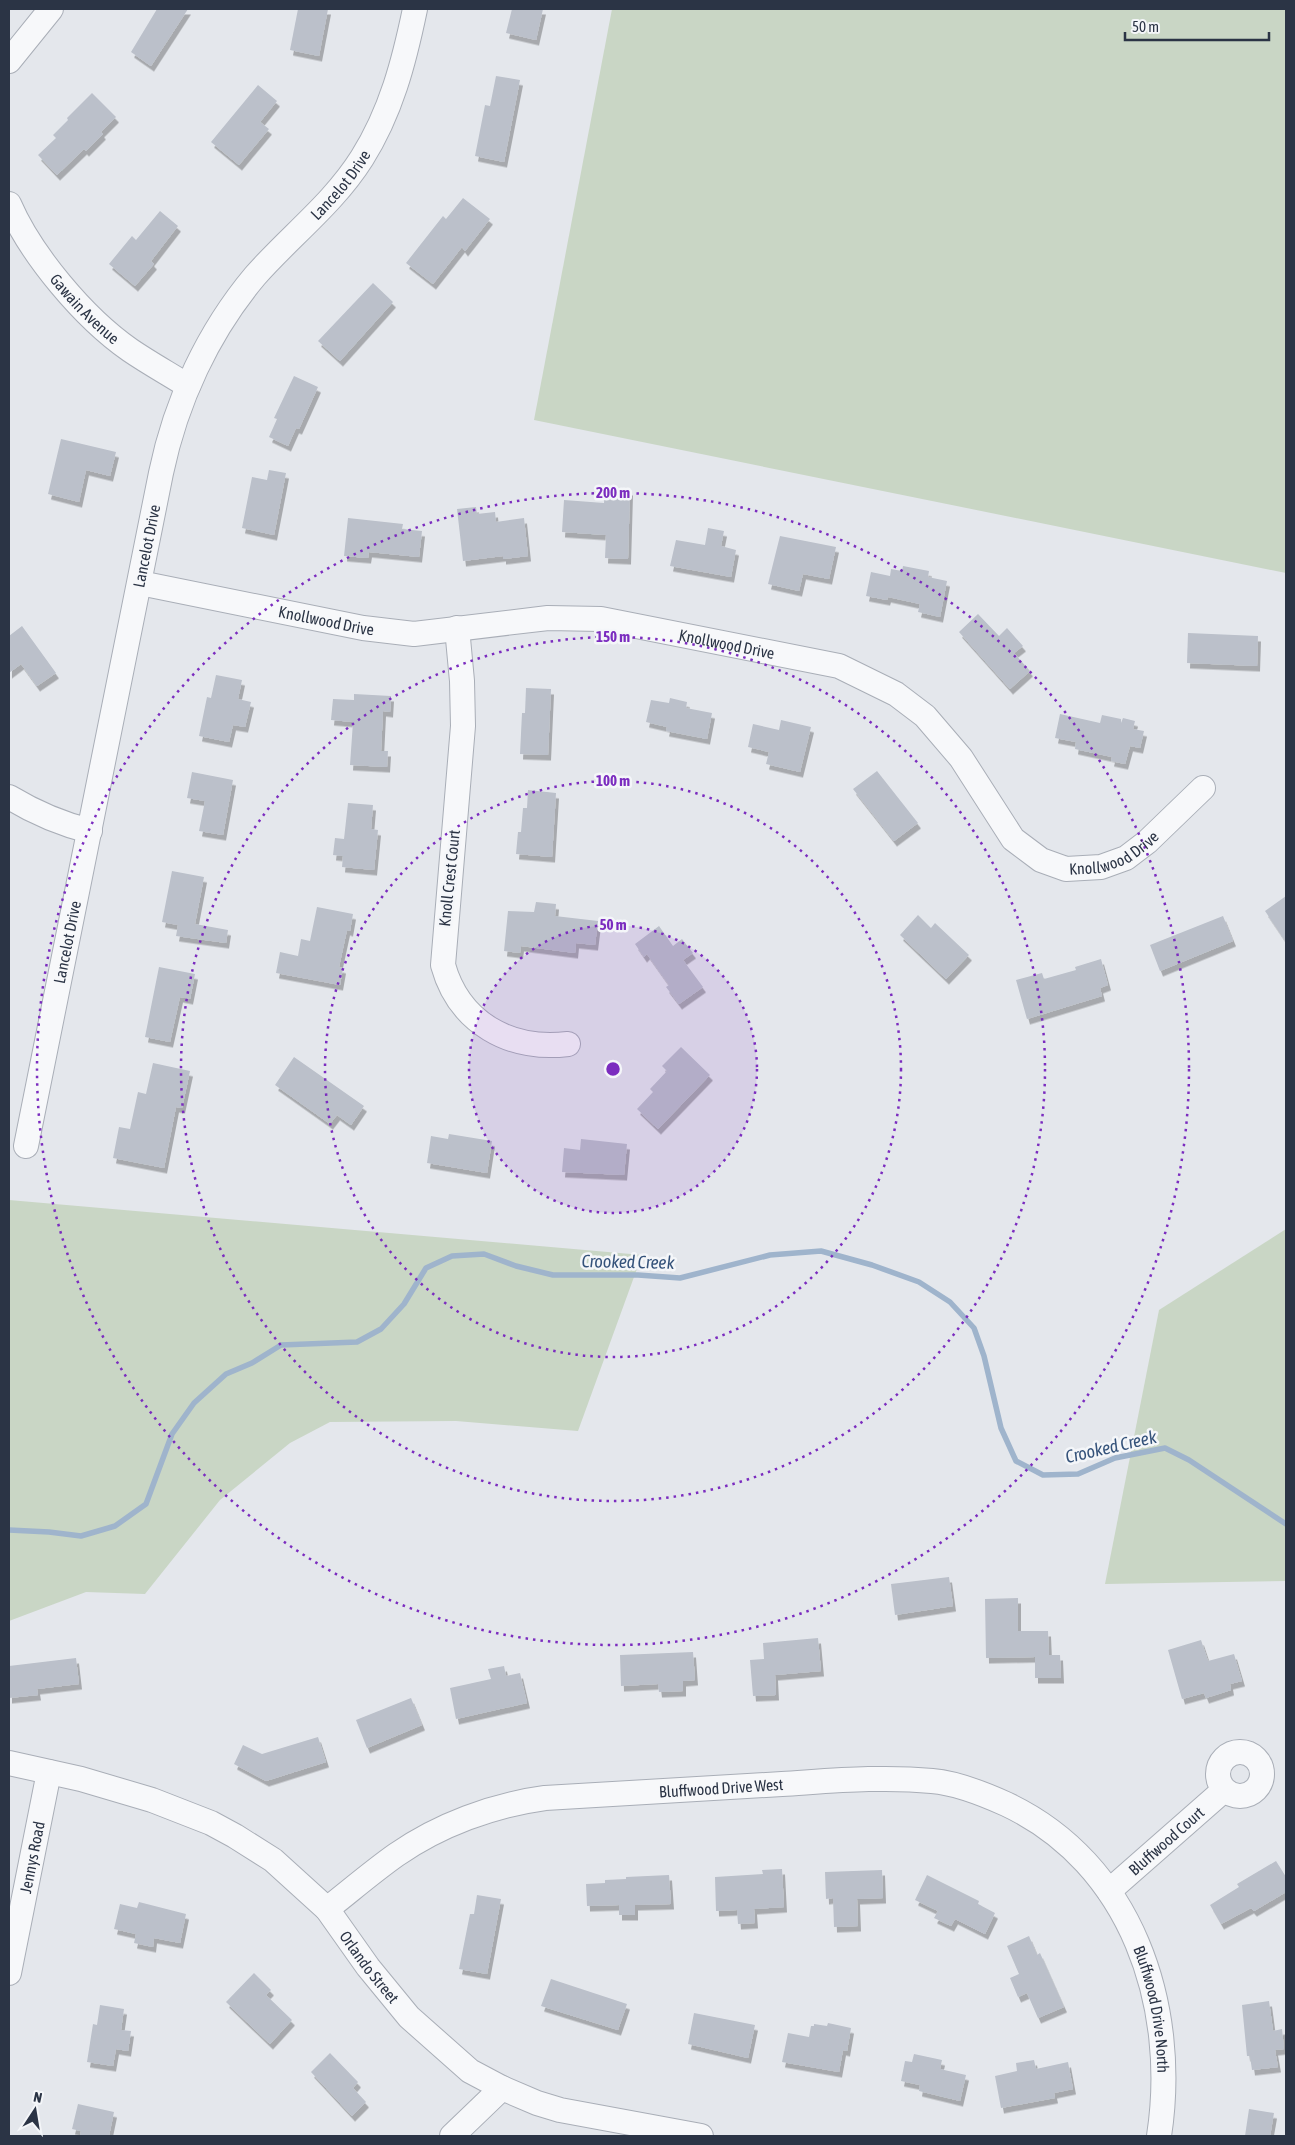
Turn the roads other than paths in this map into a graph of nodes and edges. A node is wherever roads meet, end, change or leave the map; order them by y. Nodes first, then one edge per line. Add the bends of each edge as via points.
1 (51, 9) edge
2 (415, 9) edge
3 (9, 61) edge
4 (9, 204) edge
5 (188, 386) junction
6 (140, 583) junction
7 (457, 628) junction
8 (1203, 788) dead end
9 (9, 797) edge
10 (90, 830) junction
11 (568, 1044) dead end
12 (26, 1146) dead end
13 (9, 1763) edge
14 (49, 1772) junction
15 (1224, 1790) dead end
16 (1109, 1891) junction
17 (327, 1909) junction
18 (9, 1973) edge
19 (502, 2088) junction
20 (452, 2136) edge
21 (701, 2136) edge
22 (1159, 2136) edge

1 - 3 street
2 - 5 street, Lancelot Drive via 393,94 361,158 324,208 273,257 238,298 209,343
4 - 5 street, Gawain Avenue via 28,240 76,302 129,349
5 - 6 street, Lancelot Drive via 168,445
6 - 7 street, Knollwood Drive via 362,628 414,634
6 - 10 street, Lancelot Drive
7 - 8 street, Knollwood Drive via 548,618 601,619 839,666 881,684 925,716 961,758 1013,839 1041,860 1066,868 1101,868 1126,858 1148,842
7 - 11 street, Knoll Crest Court via 463,726 443,965 459,1000 485,1026 524,1044
9 - 10 street via 30,810 72,827
10 - 12 street, Lancelot Drive
13 - 14 street, Orlando Street
14 - 17 street, Orlando Street via 152,1800 211,1823 273,1860
14 - 18 street, Jennys Road
15 - 16 street, Bluffwood Court
16 - 17 street, Bluffwood Drive West via 1060,1837 1040,1822 989,1796 932,1781 872,1779 519,1802 468,1818 412,1845
16 - 22 street, Bluffwood Drive North via 1134,1932 1154,1995 1163,2061
17 - 19 street, Orlando Street via 409,2017 470,2071
19 - 20 street
19 - 21 street, Orlando Street via 537,2104 560,2110

